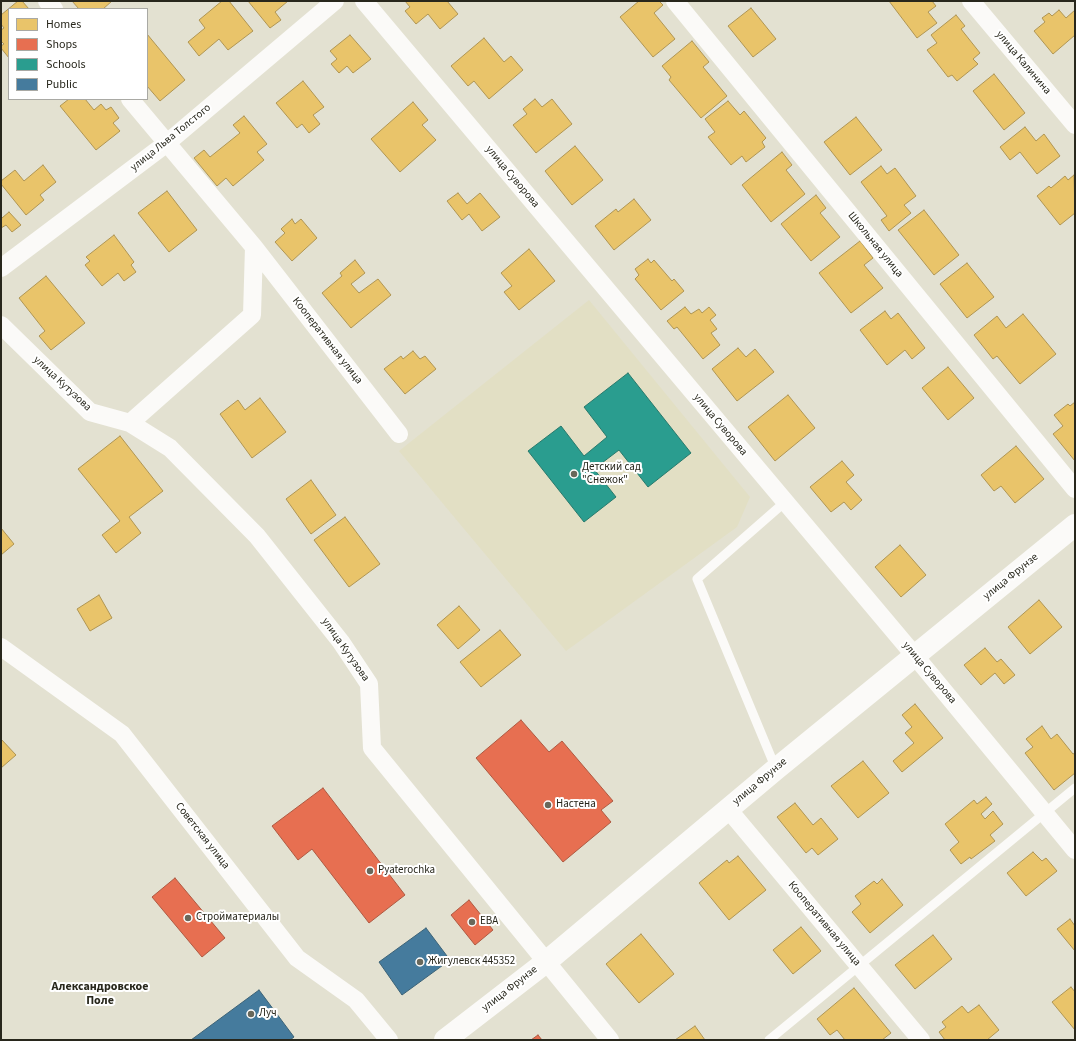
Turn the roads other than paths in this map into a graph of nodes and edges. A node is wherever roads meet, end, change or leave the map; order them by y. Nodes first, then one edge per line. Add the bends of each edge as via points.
1 (335, 1) edge
2 (364, 1) edge
3 (675, 1) edge
4 (971, 1) edge
5 (131, 100) edge
6 (1075, 125) edge
7 (167, 143) junction
8 (254, 247) junction
9 (1, 268) edge
10 (1, 325) edge
11 (130, 423) junction
12 (399, 434) dead end
13 (1075, 490) edge
14 (786, 502) junction
15 (1075, 525) edge
16 (1, 647) edge
17 (915, 656) junction
18 (776, 769) junction
19 (1075, 788) edge
20 (728, 809) junction
21 (1045, 813) junction
22 (1075, 850) edge
23 (546, 962) junction
24 (859, 966) junction
25 (389, 1040) edge
26 (445, 1040) edge
27 (610, 1040) edge
28 (769, 1040) edge
29 (920, 1040) edge

1 - 7 street, улица Льва Толстого
2 - 14 street, улица Суворова
3 - 13 street, Школьная улица
4 - 6 street, улица Калинина
5 - 7 street, Кооперативная улица
7 - 8 street, Кооперативная улица
7 - 9 street, улица Льва Толстого
8 - 11 street via 252,315
8 - 12 street, Кооперативная улица
10 - 11 street, улица Кутузова via 90,412
11 - 23 street, улица Кутузова via 170,448 257,536 341,642 369,684 372,748
14 - 17 street, улица Суворова
14 - 18 lane via 697,579
15 - 17 street, улица Фрунзе
16 - 25 street, Советская улица via 122,734 297,958 356,1000
17 - 18 street, улица Фрунзе
17 - 21 street, улица Суворова
18 - 20 street, улица Фрунзе
19 - 21 lane
20 - 23 street, улица Фрунзе
20 - 24 street, Кооперативная улица
21 - 22 street, улица Суворова
21 - 24 lane
23 - 26 street, улица Фрунзе
23 - 27 street, улица Кутузова
24 - 28 lane
24 - 29 street, Кооперативная улица

